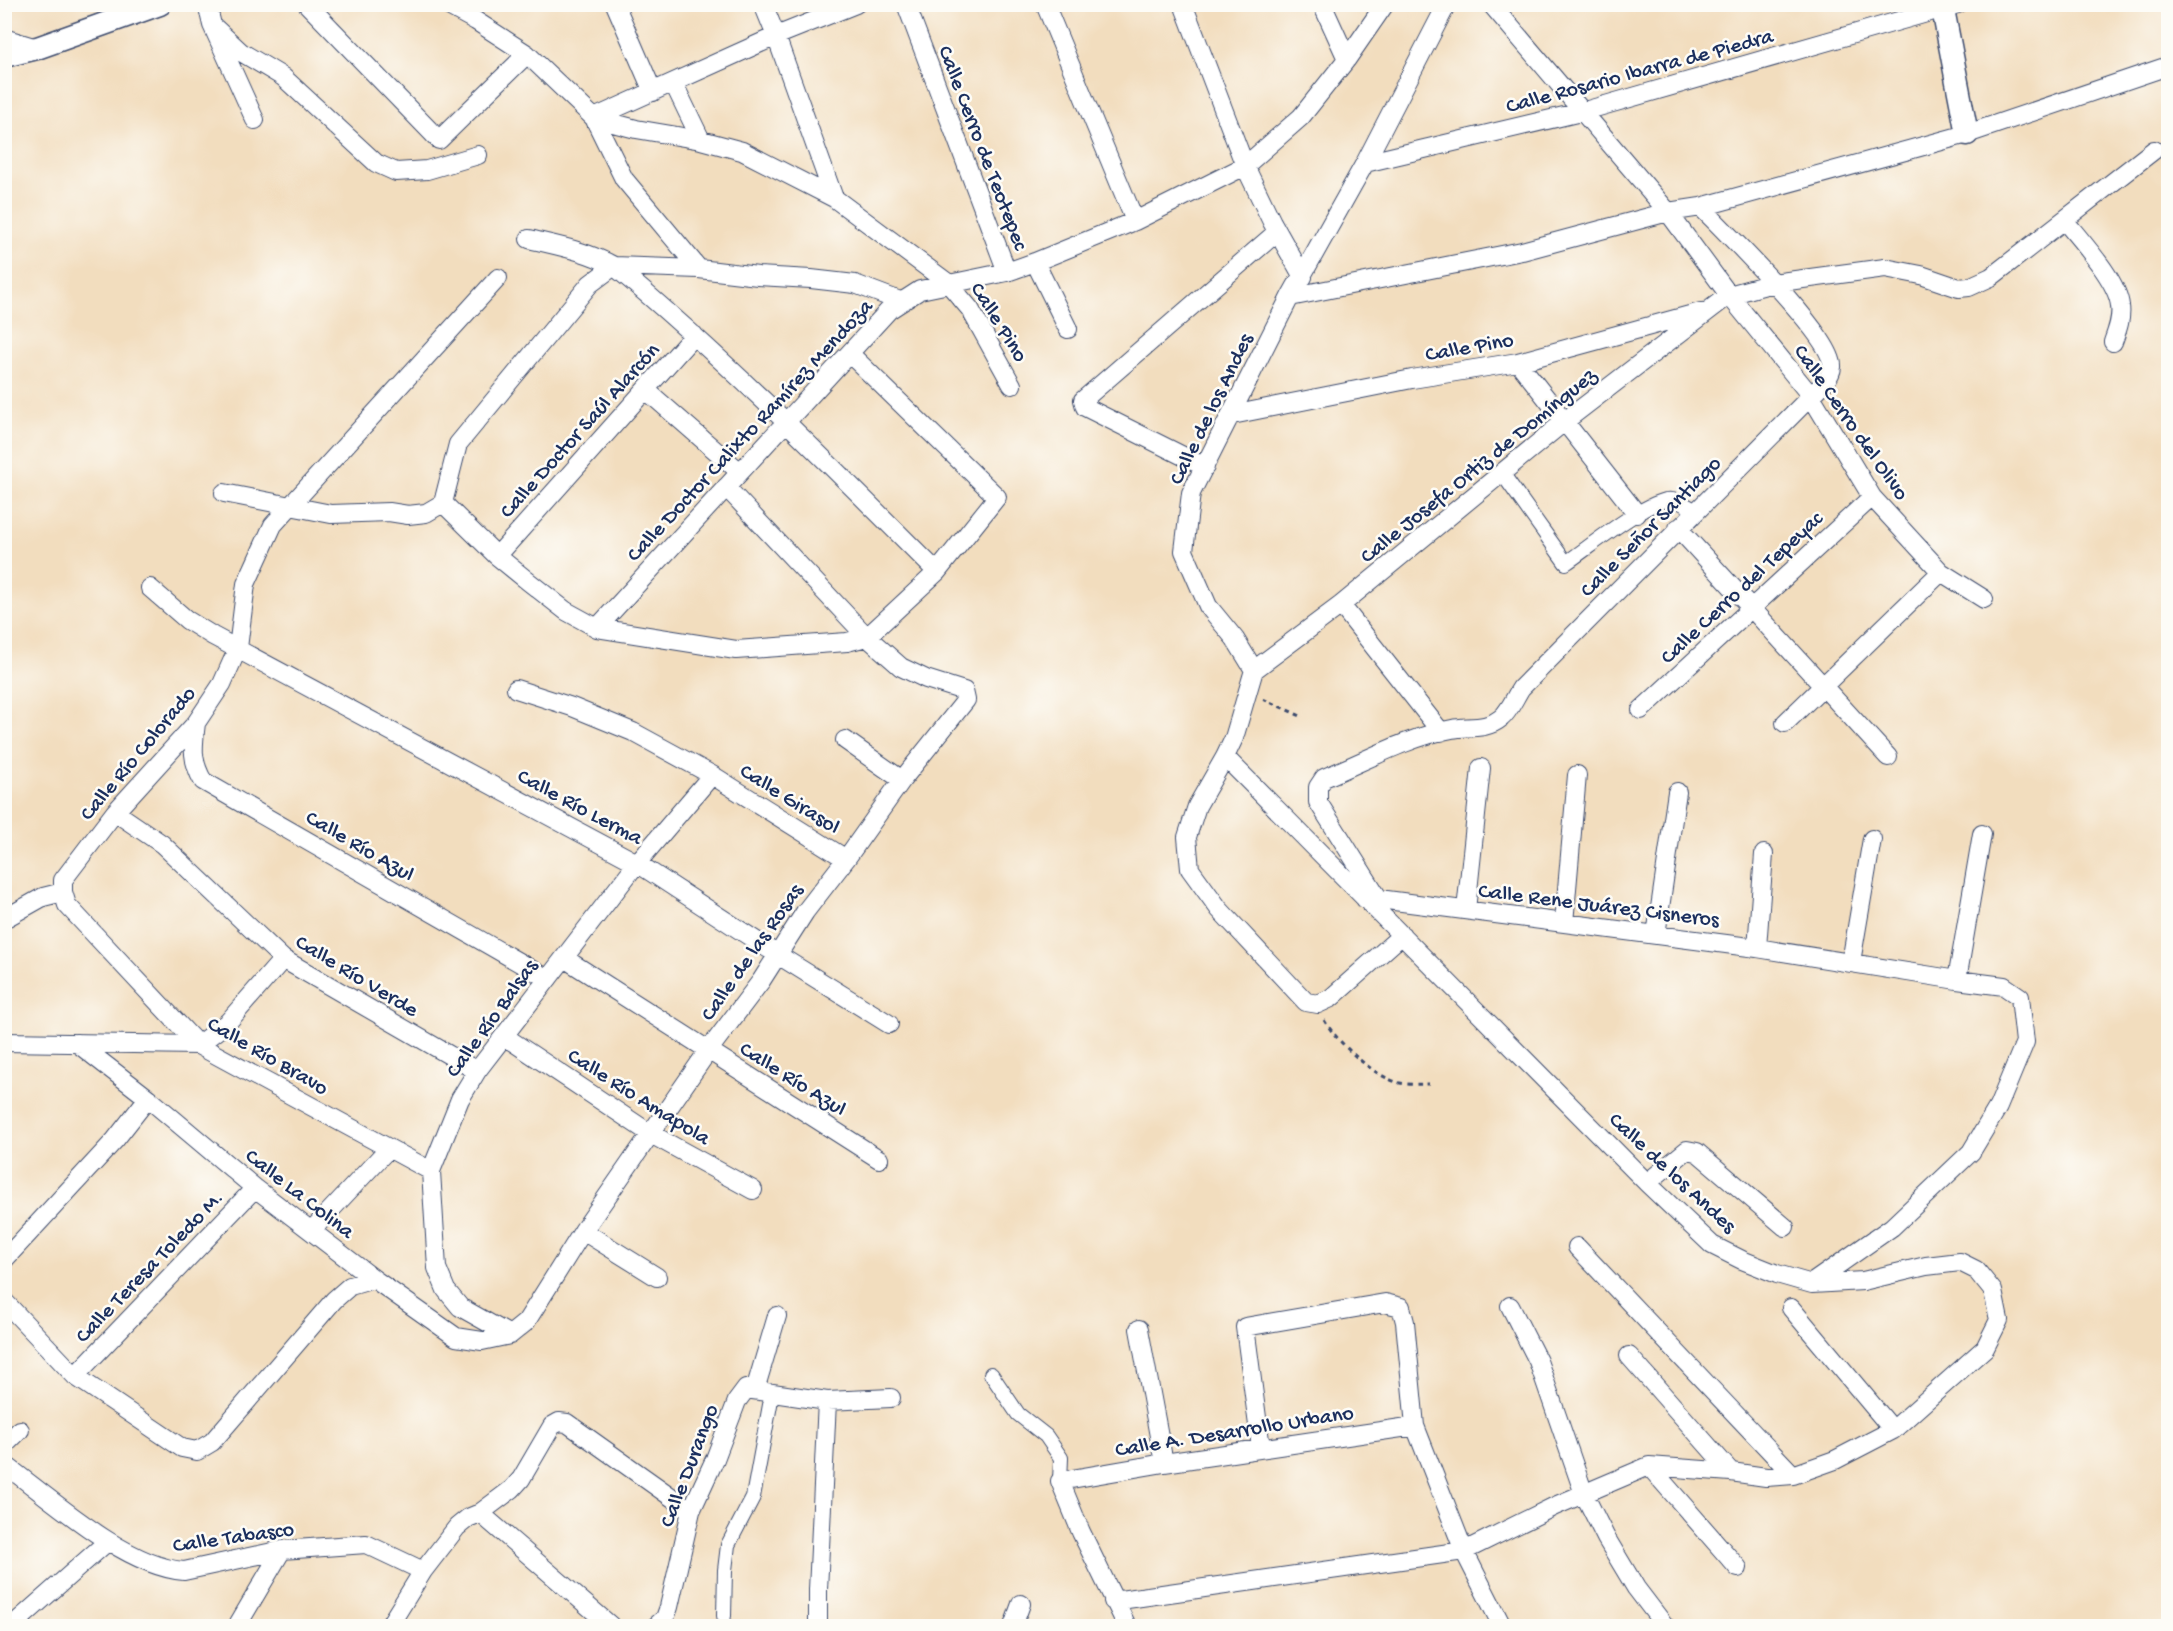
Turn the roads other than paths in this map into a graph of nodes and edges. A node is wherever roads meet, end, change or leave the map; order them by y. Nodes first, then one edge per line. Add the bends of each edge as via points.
1 (160, 4) edge
2 (207, 4) edge
3 (307, 4) edge
4 (445, 4) edge
5 (615, 4) edge
6 (763, 4) edge
7 (856, 4) edge
8 (906, 4) edge
9 (1045, 4) edge
10 (1183, 4) edge
11 (1322, 4) edge
12 (1385, 4) edge
13 (1447, 4) edge
14 (1491, 4) edge
15 (1948, 6) edge
16 (473, 13) edge
17 (212, 25) junction
18 (776, 36) junction
19 (4, 38) edge
20 (37, 48) junction
21 (526, 54) junction
22 (4, 56) edge
23 (1347, 59) junction
24 (2169, 66) edge
25 (674, 84) junction
26 (652, 92) junction
27 (1581, 112) junction
28 (594, 118) junction
29 (255, 120) dead end
30 (1967, 134) junction
31 (701, 140) junction
32 (2154, 150) dead end
33 (478, 155) dead end
34 (1365, 163) junction
35 (1245, 166) junction
36 (834, 198) junction
37 (1701, 207) junction
38 (1668, 212) junction
39 (1135, 221) junction
40 (2065, 221) junction
41 (1277, 232) junction
42 (529, 239) dead end
43 (1035, 262) junction
44 (614, 266) junction
45 (699, 269) junction
46 (1007, 272) junction
47 (1303, 277) junction
48 (498, 278) dead end
49 (948, 283) junction
50 (1773, 283) junction
51 (1729, 295) junction
52 (1290, 297) junction
53 (900, 301) junction
54 (1711, 309) junction
55 (1068, 329) dead end
56 (694, 335) junction
57 (2113, 342) dead end
58 (850, 354) junction
59 (1518, 362) junction
60 (1012, 385) dead end
61 (646, 390) junction
62 (1811, 396) junction
63 (1232, 415) junction
64 (786, 421) junction
65 (1565, 421) junction
66 (1205, 467) junction
67 (741, 471) junction
68 (1502, 473) junction
69 (726, 487) junction
70 (224, 493) dead end
71 (1872, 497) junction
72 (443, 503) junction
73 (289, 506) junction
74 (1696, 511) junction
75 (1637, 514) junction
76 (1678, 528) junction
77 (497, 556) junction
78 (937, 572) junction
79 (1941, 572) junction
80 (150, 588) dead end
81 (1984, 599) dead end
82 (1341, 605) junction
83 (1751, 608) junction
84 (597, 628) junction
85 (867, 637) junction
86 (238, 648) junction
87 (1254, 670) junction
88 (1824, 687) junction
89 (516, 689) dead end
90 (1641, 710) dead end
91 (196, 723) junction
92 (1785, 723) dead end
93 (1442, 732) junction
94 (845, 740) dead end
95 (1226, 757) junction
96 (1888, 757) dead end
97 (1481, 768) dead end
98 (711, 775) junction
99 (1577, 775) dead end
100 (902, 780) junction
101 (1677, 792) dead end
102 (116, 812) junction
103 (1982, 834) dead end
104 (1872, 839) dead end
105 (1764, 854) dead end
106 (846, 859) junction
107 (637, 863) junction
108 (63, 892) junction
109 (1372, 899) junction
110 (1466, 910) junction
111 (4, 919) edge
112 (1564, 923) junction
113 (1402, 935) junction
114 (1656, 935) junction
115 (1757, 948) junction
116 (778, 955) junction
117 (564, 958) junction
118 (283, 960) junction
119 (1851, 962) junction
120 (548, 979) junction
121 (1957, 980) junction
122 (889, 1024) dead end
123 (504, 1036) junction
124 (4, 1042) edge
125 (77, 1043) junction
126 (198, 1045) junction
127 (708, 1051) junction
128 (477, 1071) junction
129 (148, 1098) junction
130 (651, 1134) junction
131 (389, 1148) junction
132 (879, 1159) dead end
133 (431, 1171) junction
134 (1647, 1184) junction
135 (255, 1188) junction
136 (753, 1190) dead end
137 (1785, 1227) dead end
138 (312, 1231) junction
139 (583, 1231) junction
140 (1577, 1247) dead end
141 (4, 1260) edge
142 (657, 1276) dead end
143 (374, 1279) junction
144 (1812, 1284) junction
145 (4, 1301) edge
146 (1510, 1306) dead end
147 (1791, 1308) dead end
148 (777, 1316) dead end
149 (1139, 1329) dead end
150 (510, 1335) junction
151 (1629, 1356) dead end
152 (991, 1374) dead end
153 (75, 1376) junction
154 (758, 1391) junction
155 (891, 1398) dead end
156 (827, 1401) junction
157 (1415, 1426) junction
158 (20, 1430) dead end
159 (1893, 1430) junction
160 (4, 1446) edge
161 (1261, 1448) junction
162 (1164, 1463) junction
163 (4, 1464) edge
164 (1650, 1466) junction
165 (1731, 1472) junction
166 (1793, 1475) junction
167 (1060, 1481) junction
168 (1584, 1494) junction
169 (691, 1511) junction
170 (480, 1513) junction
171 (107, 1542) junction
172 (282, 1550) junction
173 (1464, 1551) junction
174 (1738, 1568) dead end
175 (423, 1571) junction
176 (1113, 1601) junction
177 (1021, 1604) dead end
178 (724, 1616) dead end
179 (12, 1626) edge
180 (237, 1626) edge
181 (389, 1626) edge
182 (611, 1626) edge
183 (656, 1626) edge
184 (818, 1626) edge
185 (1013, 1626) edge
186 (1127, 1626) edge
187 (1502, 1626) edge
188 (1665, 1626) edge

1 - 20 street
2 - 17 street
3 - 21 street via 439,140
4 - 16 street
5 - 26 street
6 - 18 street
7 - 18 street
8 - 46 street, Calle Cerro de Teotepec
9 - 39 street
10 - 35 street
11 - 23 street
12 - 23 street, Calle Doctor Calixto Ramírez Mendoza
13 - 34 street, Calle de los Andes
14 - 27 street, Calle Cerro del Olivo
15 - 27 street, Calle Rosario Ibarra de Piedra
15 - 30 street
16 - 21 street
17 - 29 street
17 - 33 street via 241,52 284,77 376,163 396,172 427,170
18 - 25 street
18 - 36 street
19 - 20 street
20 - 22 street
21 - 28 street
23 - 35 street, Calle Doctor Calixto Ramírez Mendoza via 1301,117
24 - 30 street
25 - 26 street
25 - 31 street
26 - 28 street
27 - 34 street, Calle Rosario Ibarra de Piedra
27 - 38 street, Calle Cerro del Olivo
28 - 31 street, Calle Pino
28 - 45 street via 624,179
30 - 37 street
31 - 36 street, Calle Pino via 742,151
32 - 40 street
34 - 47 street, Calle de los Andes
35 - 39 street, Calle Doctor Calixto Ramírez Mendoza
35 - 41 street
36 - 49 street, Calle Pino
37 - 38 street
37 - 50 street
38 - 51 street, Calle Cerro del Olivo
38 - 52 street via 1522,251
39 - 43 street, Calle Doctor Calixto Ramírez Mendoza
40 - 50 street via 1970,287 1959,288 1885,268
40 - 57 street via 2115,286 2120,306
41 - 47 street
41 - 66 street via 1083,400 1085,407
42 - 44 street via 582,251
43 - 46 street, Calle Doctor Calixto Ramírez Mendoza
43 - 55 street
44 - 45 street
44 - 56 street
44 - 72 street via 590,284 458,444
45 - 53 street via 855,284
46 - 49 street, Calle Doctor Calixto Ramírez Mendoza
47 - 52 street, Calle de los Andes
48 - 73 street, Calle Río Colorado
49 - 53 street, Calle Doctor Calixto Ramírez Mendoza via 920,290
49 - 60 street, Calle Pino via 970,309
50 - 51 street
50 - 62 street, Calle Señor Santiago via 1816,334 1833,364 1830,375
51 - 54 street, Calle Josefa Ortiz de Domínguez
51 - 62 street, Calle Cerro del Olivo
52 - 63 street, Calle de los Andes
53 - 58 street, Calle Doctor Calixto Ramírez Mendoza
54 - 59 street, Calle Pino
54 - 65 street, Calle Josefa Ortiz de Domínguez
56 - 61 street, Calle Doctor Saúl Alarcón
56 - 64 street
58 - 64 street, Calle Doctor Calixto Ramírez Mendoza
58 - 78 street via 997,497
59 - 63 street, Calle Pino
59 - 65 street
61 - 67 street
61 - 77 street, Calle Doctor Saúl Alarcón
62 - 71 street, Calle Cerro del Olivo
62 - 74 street, Calle Señor Santiago
63 - 66 street, Calle de los Andes
64 - 67 street, Calle Doctor Calixto Ramírez Mendoza
64 - 78 street
65 - 68 street, Calle Josefa Ortiz de Domínguez
65 - 75 street
66 - 87 street, Calle de los Andes via 1191,493 1184,551 1208,606
67 - 69 street, Calle Doctor Calixto Ramírez Mendoza
68 - 75 street via 1566,562
68 - 82 street, Calle Josefa Ortiz de Domínguez
69 - 84 street, Calle Doctor Calixto Ramírez Mendoza
69 - 85 street
70 - 73 street
71 - 79 street, Calle Cerro del Olivo
71 - 83 street, Calle Cerro del Tepeyac
72 - 73 street via 426,513 408,515 331,514
72 - 77 street
73 - 86 street, Calle Río Colorado via 273,525 246,584
74 - 75 street via 1679,501 1667,500
74 - 76 street, Calle Señor Santiago
76 - 83 street
76 - 93 street, Calle Señor Santiago via 1521,688 1502,718 1484,726
77 - 84 street via 566,611
78 - 85 street
79 - 81 street, Calle Cerro del Olivo
79 - 88 street
80 - 86 street, Calle Río Lerma via 187,620
82 - 87 street, Calle Josefa Ortiz de Domínguez
82 - 93 street
83 - 88 street
83 - 90 street, Calle Cerro del Tepeyac
84 - 85 street via 736,650 847,642
85 - 100 street, Calle de las Rosas via 901,667 964,691 966,700
86 - 91 street, Calle Río Colorado via 222,684
86 - 107 street, Calle Río Lerma
87 - 95 street
88 - 92 street
88 - 96 street
89 - 98 street, Calle Girasol via 633,732
91 - 102 street, Calle Río Colorado
91 - 120 street, Calle Río Azul via 195,768 204,781
93 - 109 street, Calle Señor Santiago via 1420,737 1324,778 1318,787 1318,802
94 - 100 street
95 - 109 street
95 - 113 street via 1197,806 1187,837 1191,868 1219,909 1298,994 1306,1002 1318,1004 1331,998
97 - 110 street
98 - 106 street, Calle Girasol
98 - 107 street, Calle Río Balsas
99 - 112 street
100 - 106 street, Calle de las Rosas
101 - 114 street
102 - 108 street, Calle Río Colorado via 63,880
102 - 118 street, Calle Río Verde via 162,844
103 - 121 street
104 - 119 street
105 - 115 street
106 - 116 street, Calle de las Rosas
107 - 116 street, Calle Río Lerma
107 - 117 street, Calle Río Balsas
108 - 111 street via 44,897
108 - 126 street, Calle Río Bravo via 67,904
109 - 110 street, Calle Rene Juárez Cisneros
109 - 113 street, Calle de los Andes
110 - 112 street, Calle Rene Juárez Cisneros
112 - 114 street, Calle Rene Juárez Cisneros
113 - 134 street, Calle de los Andes
114 - 115 street, Calle Rene Juárez Cisneros
115 - 119 street, Calle Rene Juárez Cisneros
116 - 122 street, Calle Río Lerma
116 - 127 street, Calle de las Rosas
117 - 120 street, Calle Río Balsas
117 - 127 street, Calle Río Azul
118 - 126 street via 228,1022
118 - 128 street, Calle Río Verde
119 - 121 street, Calle Rene Juárez Cisneros
120 - 123 street, Calle Río Balsas
121 - 144 street, Calle Rene Juárez Cisneros via 2004,986 2020,997 2025,1042 1998,1107 1971,1152 1892,1227
123 - 128 street, Calle Río Balsas
123 - 130 street, Calle Río Amapola
124 - 125 street
125 - 126 street
125 - 129 street, Calle La Colina
126 - 131 street, Calle Río Bravo
127 - 130 street, Calle de las Rosas
127 - 132 street, Calle Río Azul
128 - 133 street, Calle Río Balsas via 460,1099
129 - 135 street, Calle La Colina
129 - 141 street via 115,1140
130 - 136 street, Calle Río Amapola
130 - 139 street, Calle de las Rosas
131 - 133 street, Calle Río Bravo
131 - 138 street
133 - 150 street, Calle Río Balsas via 437,1268 446,1290 460,1307
134 - 137 street via 1687,1150 1697,1152
134 - 144 street, Calle de los Andes via 1712,1245 1777,1274
135 - 138 street, Calle La Colina
135 - 153 street, Calle Teresa Toledo M.
138 - 143 street, Calle La Colina
139 - 142 street
139 - 150 street, Calle de las Rosas via 526,1322
140 - 166 street
143 - 150 street, Calle La Colina via 456,1337 482,1341
143 - 153 street via 350,1286 334,1300 212,1442 197,1451 182,1448
144 - 159 street, Calle de los Andes via 1863,1281 1960,1262 1976,1270 1993,1291 1999,1320 1985,1348
145 - 153 street
146 - 168 street via 1538,1361
147 - 159 street
148 - 154 street, Calle Durango via 761,1365
149 - 162 street
151 - 165 street
152 - 167 street via 1018,1414 1046,1436 1060,1458
154 - 156 street
154 - 169 street, Calle Durango via 737,1401
154 - 178 street via 753,1497 728,1545
155 - 156 street
156 - 184 street
157 - 161 street, Calle A. Desarrollo Urbano
157 - 161 street via 1405,1322 1401,1307 1386,1303 1245,1327
157 - 173 street
158 - 160 street
159 - 166 street, Calle de los Andes via 1835,1460
161 - 162 street, Calle A. Desarrollo Urbano
162 - 167 street, Calle A. Desarrollo Urbano
163 - 171 street, Calle Tabasco
164 - 165 street, Calle de los Andes
164 - 168 street, Calle de los Andes
164 - 174 street
165 - 166 street, Calle de los Andes via 1767,1477
167 - 176 street
168 - 173 street, Calle de los Andes
168 - 188 street via 1623,1568
169 - 170 street via 567,1423 559,1422 552,1426 521,1479
169 - 183 street, Calle Durango via 669,1607
170 - 175 street via 457,1527
170 - 182 street
171 - 172 street, Calle Tabasco via 170,1570 184,1571
171 - 179 street
172 - 175 street, Calle Tabasco via 366,1544
172 - 180 street
173 - 176 street, Calle de los Andes
173 - 187 street
175 - 181 street
176 - 186 street
177 - 185 street

